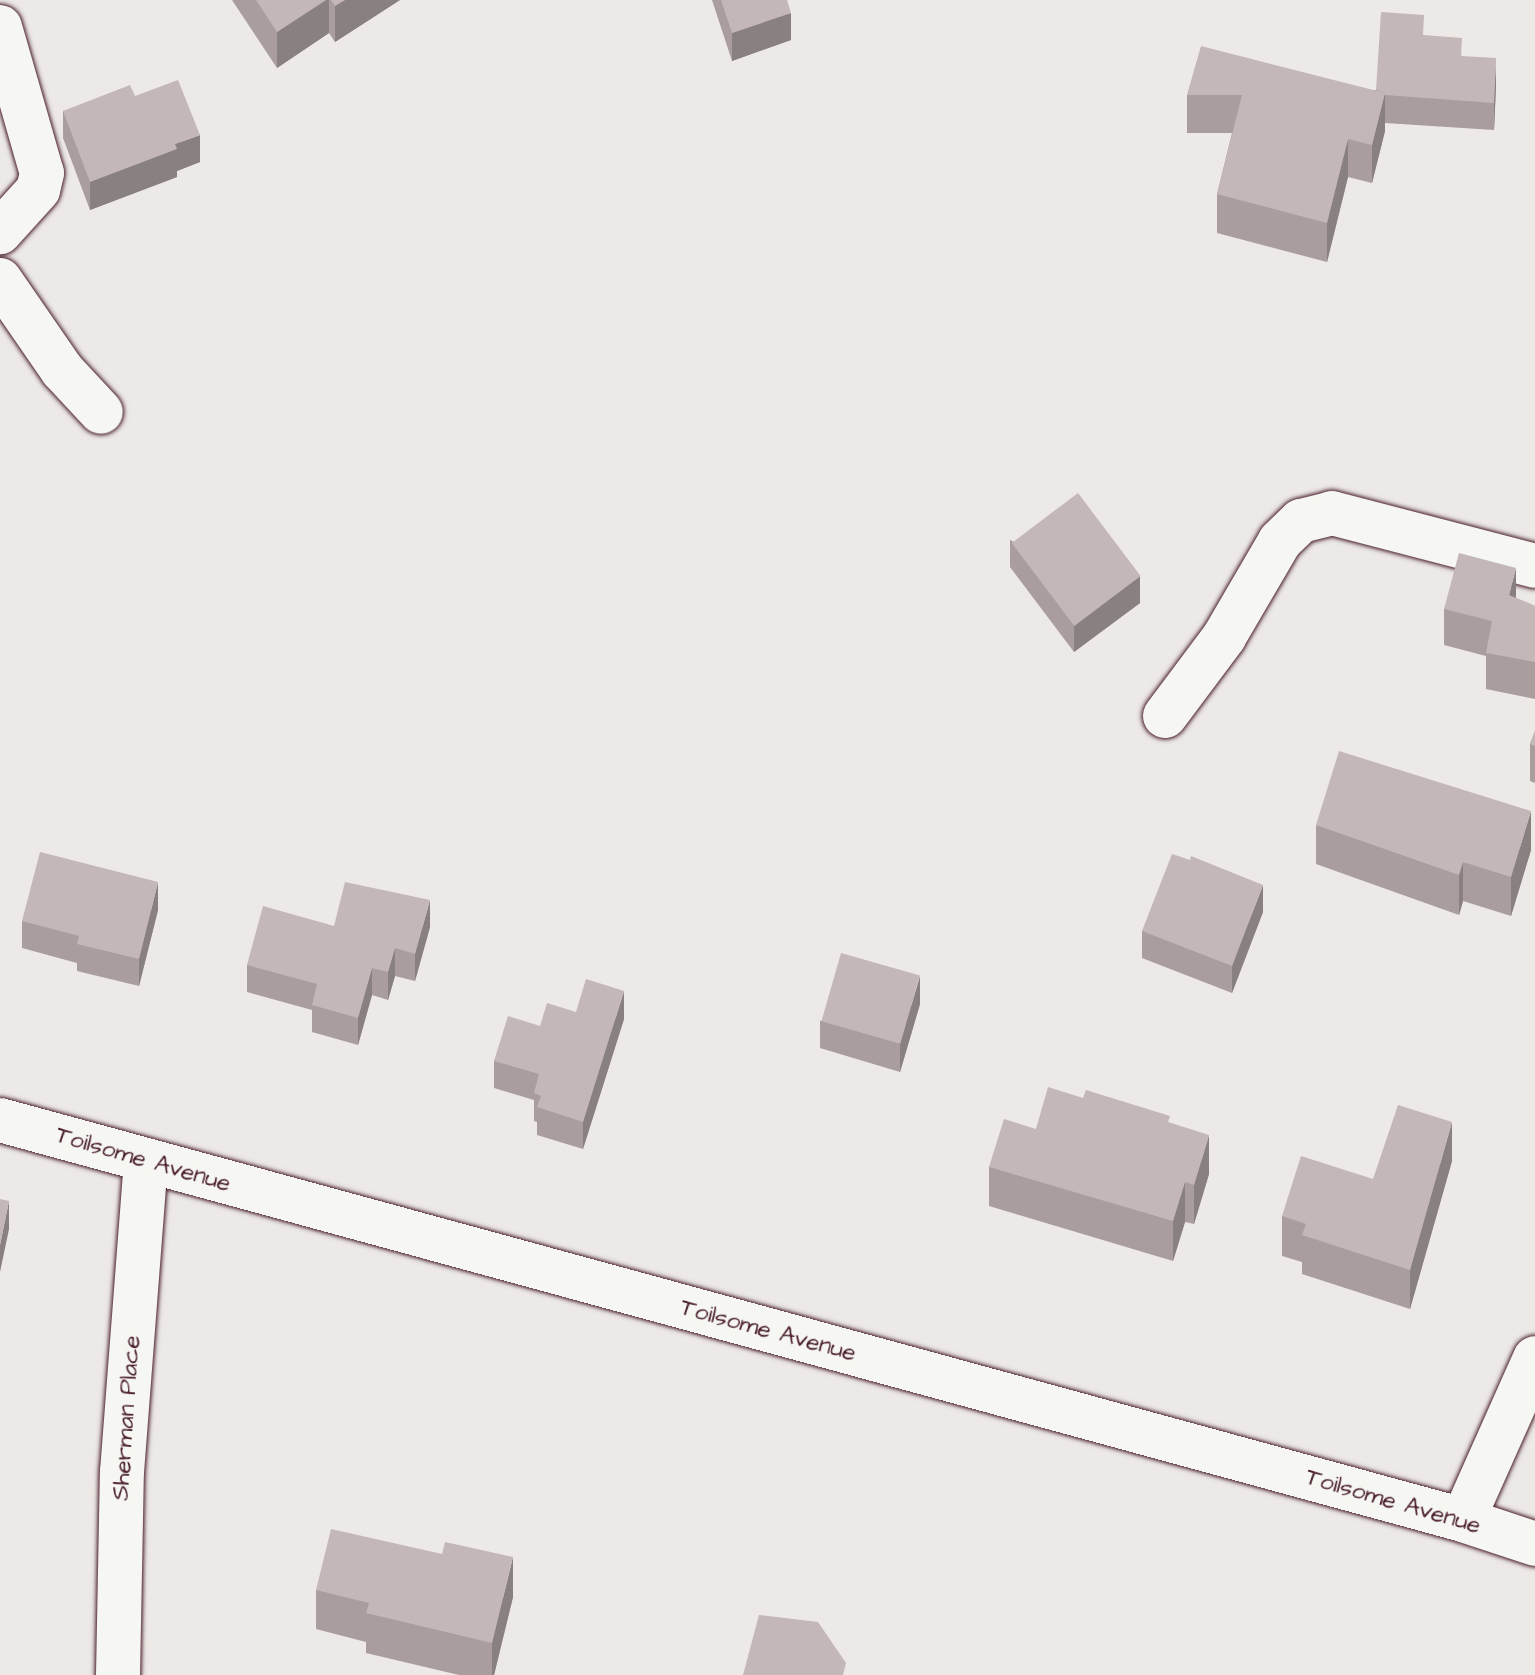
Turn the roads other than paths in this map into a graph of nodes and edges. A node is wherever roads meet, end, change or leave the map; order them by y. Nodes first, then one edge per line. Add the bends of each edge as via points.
1 (0, 27) edge
2 (0, 232) edge
3 (0, 280) edge
4 (101, 412) dead end
5 (1535, 566) edge
6 (1165, 716) dead end
7 (0, 1120) edge
8 (146, 1161) junction
9 (1535, 1358) edge
10 (1463, 1520) junction
11 (1535, 1544) edge
12 (118, 1675) edge

1 - 2 street via 42,173 38,190
3 - 4 street via 62,370
5 - 6 street via 1332,513 1301,521 1280,541 1224,637
7 - 8 street, Toilsome Avenue
8 - 10 street, Toilsome Avenue
8 - 12 street, Sherman Place via 122,1472
9 - 10 street
10 - 11 street, Toilsome Avenue

